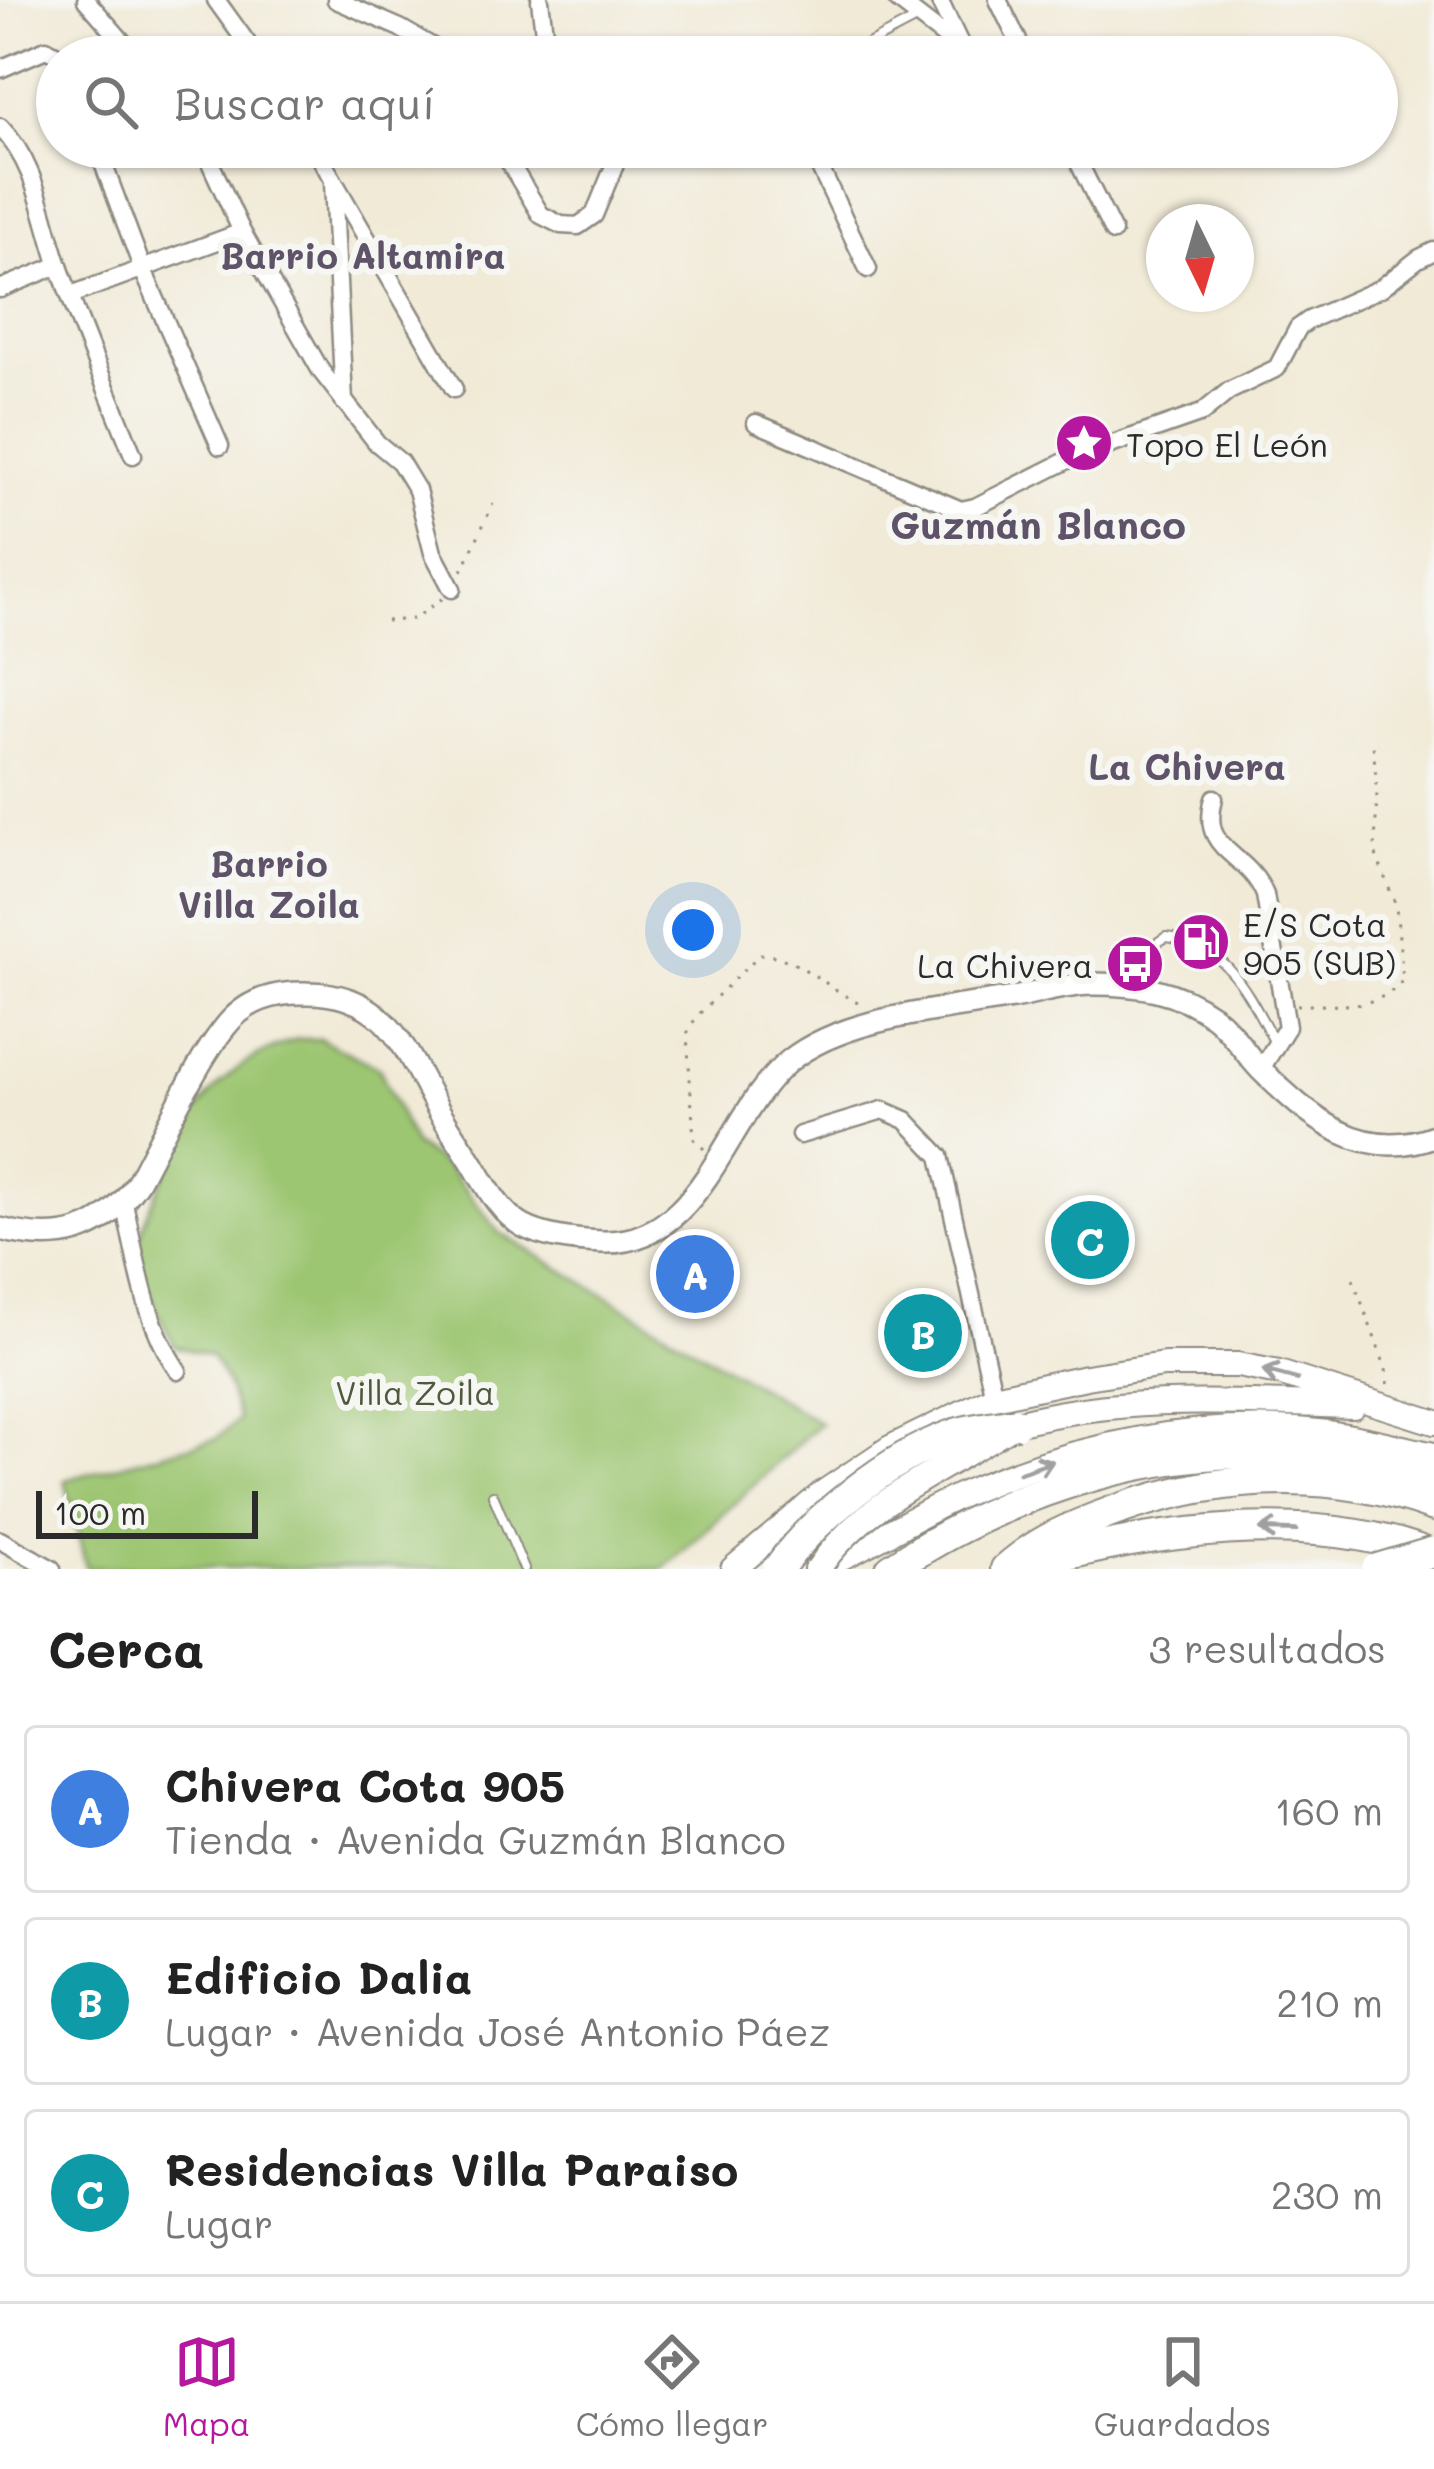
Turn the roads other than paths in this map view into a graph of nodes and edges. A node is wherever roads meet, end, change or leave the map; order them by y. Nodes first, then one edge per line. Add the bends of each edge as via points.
1 (86, 0) edge
2 (216, 0) edge
3 (336, 0) edge
4 (540, 0) edge
5 (897, 0) edge
6 (940, 0) edge
7 (998, 0) edge
8 (918, 18) junction
9 (118, 36) edge
10 (242, 36) edge
11 (414, 36) edge
12 (544, 36) edge
13 (883, 36) edge
14 (944, 36) edge
15 (959, 36) edge
16 (1016, 36) edge
17 (36, 53) edge
18 (0, 69) edge
19 (0, 127) edge
20 (105, 168) edge
21 (213, 168) edge
22 (328, 168) edge
23 (513, 168) edge
24 (613, 168) edge
25 (820, 168) edge
26 (1081, 168) edge
27 (333, 176) junction
28 (242, 232) junction
29 (1113, 232) dead end
30 (1434, 251) edge
31 (58, 265) junction
32 (868, 269) dead end
33 (143, 270) junction
34 (0, 289) edge
35 (71, 296) junction
36 (454, 389) dead end
37 (344, 402) junction
38 (756, 423) dead end
39 (220, 446) dead end
40 (133, 454) dead end
41 (452, 589) dead end
42 (1214, 797) dead end
43 (1130, 985) junction
44 (1276, 1044) junction
45 (1261, 1069) junction
46 (800, 1135) dead end
47 (1434, 1136) edge
48 (124, 1203) junction
49 (0, 1229) edge
50 (178, 1371) dead end
51 (994, 1397) junction
52 (1392, 1408) junction
53 (1434, 1422) edge
54 (1016, 1423) junction
55 (922, 1431) junction
56 (1434, 1455) edge
57 (1434, 1479) edge
58 (493, 1495) dead end
59 (961, 1496) junction
60 (1434, 1506) edge
61 (0, 1540) edge
62 (1434, 1554) edge
63 (52, 1569) edge
64 (524, 1569) edge
65 (733, 1569) edge
66 (778, 1569) edge
67 (817, 1569) edge
68 (891, 1569) edge
69 (1011, 1569) edge
70 (1377, 1569) edge

1 - 9 street
2 - 10 street
3 - 11 street
4 - 12 street
5 - 8 street
6 - 15 street
7 - 16 street
8 - 13 lane
8 - 14 street
17 - 18 street
19 - 31 street via 29,170
20 - 33 street
21 - 28 street
22 - 27 street
23 - 24 street via 541,215 578,226 594,215
25 - 32 street
26 - 29 street
27 - 36 street
27 - 37 street
28 - 33 street
28 - 37 street
30 - 38 street via 1381,288 1309,320 1277,368 1202,413 1070,459 975,507 961,510
31 - 34 street
31 - 35 street
33 - 35 street
33 - 39 street
35 - 40 street
37 - 41 street via 417,490
42 - 44 street via 1213,836 1265,895 1287,1028
43 - 44 lane via 1139,959 1156,943 1189,942 1241,980
43 - 45 street via 1166,990 1215,1017
43 - 48 street via 1085,984 891,1018 826,1039 788,1061 749,1104 694,1196 645,1233 608,1243 522,1226 491,1196 388,1023 358,1000 288,992 233,1017
44 - 45 street
45 - 47 street via 1341,1134 1382,1146
46 - 51 street via 883,1111 906,1120 940,1156
48 - 49 street via 70,1236
48 - 50 street via 146,1303
52 -> 51 main road via 1279,1373 1201,1362
51 - 55 main road
52 - 53 main road
52 - 54 main road via 1127,1403
54 - 66 highway, bridge via 953,1434 885,1470 813,1528
54 - 67 main road, bridge via 874,1511
55 - 59 main road via 896,1457 896,1485 920,1502
55 - 65 main road via 823,1493
59 -> 56 main road via 1125,1441 1237,1430 1313,1431
57 - 68 highway via 1301,1455 1154,1463 1008,1504
58 - 64 lane
59 - 67 main road
60 - 69 highway via 1354,1483 1240,1482 1139,1501 1048,1537
61 - 63 street
62 -> 69 highway via 1275,1529 1152,1535
62 - 70 highway, bridge

